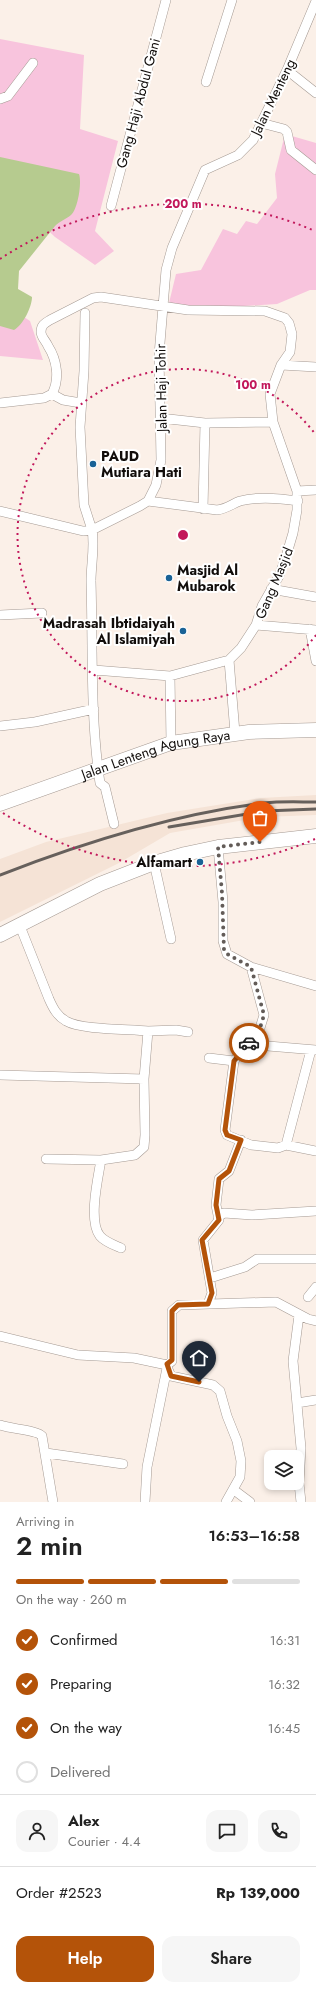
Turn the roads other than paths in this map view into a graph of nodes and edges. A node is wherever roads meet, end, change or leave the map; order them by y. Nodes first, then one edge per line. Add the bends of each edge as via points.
1 (166, 0) edge
2 (232, 0) edge
3 (316, 1) edge
4 (33, 63) dead end
5 (287, 70) junction
6 (206, 82) dead end
7 (316, 93) edge
8 (0, 98) edge
9 (261, 123) junction
10 (316, 170) edge
11 (111, 206) dead end
12 (162, 307) junction
13 (85, 314) dead end
14 (281, 365) junction
15 (316, 367) edge
16 (52, 394) junction
17 (0, 403) edge
18 (80, 403) junction
19 (160, 418) junction
20 (273, 422) junction
21 (205, 423) junction
22 (316, 490) edge
23 (298, 491) junction
24 (148, 500) junction
25 (298, 501) junction
26 (203, 509) junction
27 (0, 511) edge
28 (92, 530) junction
29 (271, 590) junction
30 (316, 597) edge
31 (42, 613) dead end
32 (0, 615) edge
33 (256, 625) junction
34 (313, 630) edge
35 (229, 660) junction
36 (316, 661) edge
37 (94, 670) junction
38 (170, 676) junction
39 (94, 709) junction
40 (0, 726) edge
41 (316, 730) edge
42 (235, 733) junction
43 (171, 743) junction
44 (98, 768) junction
45 (0, 804) edge
46 (114, 824) dead end
47 (316, 836) edge
48 (218, 847) junction
49 (154, 863) junction
50 (20, 926) junction
51 (0, 935) edge
52 (171, 939) dead end
53 (251, 967) junction
54 (316, 986) edge
55 (148, 1031) junction
56 (188, 1032) dead end
57 (254, 1036) junction
58 (314, 1050) edge
59 (209, 1058) dead end
60 (234, 1061) junction
61 (0, 1076) edge
62 (144, 1079) junction
63 (241, 1140) junction
64 (286, 1145) junction
65 (316, 1151) edge
66 (46, 1159) dead end
67 (101, 1160) junction
68 (316, 1211) edge
69 (218, 1217) junction
70 (122, 1248) dead end
71 (316, 1259) edge
72 (210, 1278) junction
73 (316, 1287) edge
74 (308, 1297) dead end
75 (208, 1304) junction
76 (299, 1315) junction
77 (316, 1321) edge
78 (0, 1336) edge
79 (167, 1366) junction
80 (316, 1400) edge
81 (297, 1404) junction
82 (0, 1425) edge
83 (46, 1453) junction
84 (123, 1464) dead end
85 (234, 1490) junction
86 (53, 1502) edge
87 (145, 1502) edge
88 (226, 1502) edge
89 (250, 1502) edge
90 (302, 1502) edge

1 - 11 street, Gang Haji Abdul Gani
2 - 6 street
3 - 5 street, Jalan Menteng
4 - 8 street via 8,96
5 - 7 street
5 - 9 street, Jalan Menteng
9 - 10 street via 284,129 292,150
9 - 12 street, Jalan Menteng via 253,140 238,155 205,170 170,255
12 - 14 street, Gang Masjid via 265,311 285,318 291,328 292,341 290,352
12 - 16 street via 97,297 44,324 42,336 56,364
12 - 19 street, Jalan Haji Tohir via 159,354
13 - 18 street via 84,371
14 - 15 street
14 - 20 street, Gang Masjid via 270,394
16 - 17 street via 44,398
16 - 18 street via 63,400
18 - 28 street via 84,505
19 - 21 street
19 - 24 street, Jalan Haji Tohir via 159,473
20 - 21 street
20 - 23 street, Gang Masjid
21 - 26 street
22 - 23 street
23 - 25 street, Gang Masjid
24 - 26 street
24 - 28 street
25 - 26 street via 258,498 240,501 225,509
25 - 29 street, Gang Masjid via 294,533
27 - 28 street via 83,531
28 - 37 street
29 - 30 street
29 - 33 street, Gang Masjid
31 - 32 street
33 - 34 street
33 - 35 street, Gang Masjid via 241,648
34 - 36 street
35 - 38 street
35 - 42 street
37 - 38 street
37 - 39 street
38 - 43 street
39 - 40 street via 35,722
39 - 44 street
41 - 42 main road, Jalan Lenteng Agung Raya
42 - 43 main road, Jalan Lenteng Agung Raya
43 - 44 main road, Jalan Lenteng Agung Raya
44 - 45 main road, Jalan Lenteng Agung Raya
44 - 46 street via 100,783 105,787
47 - 48 main road
48 - 49 main road
48 - 53 street via 223,896 224,950
49 - 50 main road via 100,884
49 - 52 street
50 - 51 main road
50 - 55 street via 51,1005 60,1017 81,1026
53 - 54 street
53 - 57 street via 264,1015
55 - 56 street
55 - 62 street
57 - 58 street via 268,1046
57 - 60 street
58 - 64 street
59 - 60 street
60 - 63 street via 225,1130 227,1135
61 - 62 street
62 - 67 street via 144,1147 135,1154
63 - 64 street via 251,1145 278,1148
63 - 69 street via 229,1171 219,1179 216,1205
64 - 65 street
66 - 67 street
67 - 70 street via 95,1214 97,1230 109,1243
68 - 69 street via 252,1215 224,1213
69 - 72 street via 217,1223 202,1240
71 - 72 street via 257,1259 244,1267
72 - 75 street via 212,1293
73 - 74 street
75 - 76 street via 276,1302
75 - 79 street via 182,1304 173,1308 172,1360
76 - 77 street
76 - 81 street via 293,1361
78 - 79 street via 78,1355 134,1358
79 - 85 street via 171,1376 213,1385 220,1391 240,1453 241,1472
79 - 87 street via 147,1467
80 - 81 street
81 - 90 street via 301,1448 299,1484
82 - 83 street via 41,1433
83 - 84 street
83 - 86 street
85 - 88 street
85 - 89 street

